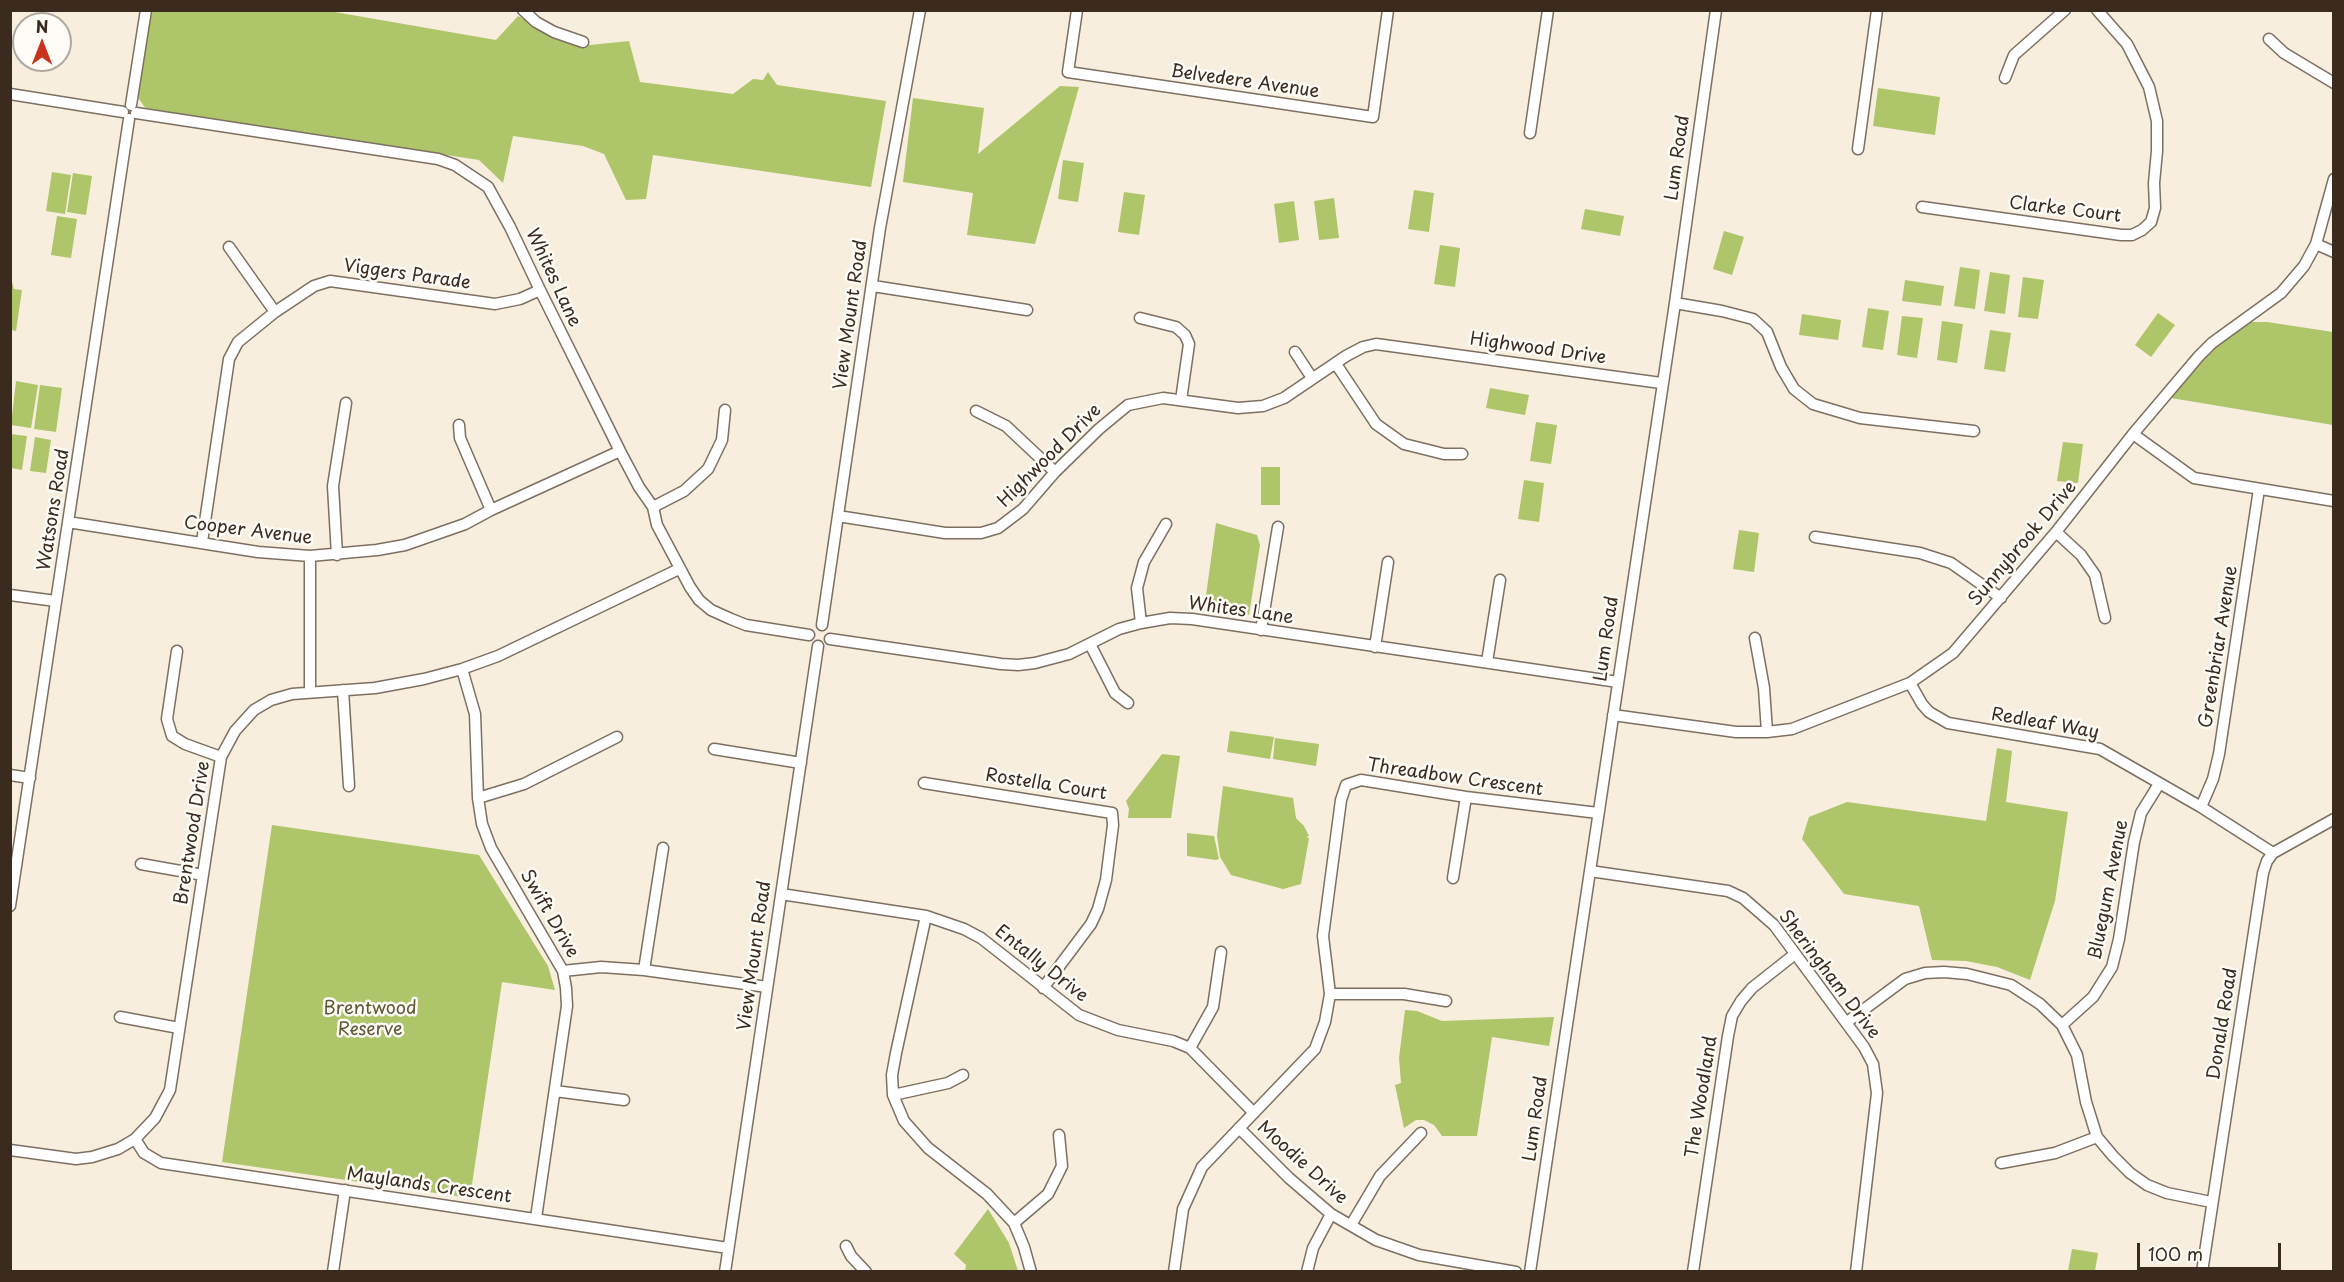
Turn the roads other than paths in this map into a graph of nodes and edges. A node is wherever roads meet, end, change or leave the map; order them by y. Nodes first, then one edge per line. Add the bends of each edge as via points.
1 (146, 10) edge
2 (523, 10) edge
3 (921, 10) edge
4 (1077, 10) edge
5 (1388, 10) edge
6 (1548, 10) edge
7 (1716, 10) edge
8 (1877, 10) edge
9 (2066, 10) edge
10 (2097, 10) edge
11 (2269, 39) dead end
12 (583, 42) dead end
13 (2005, 78) dead end
14 (2334, 83) edge
15 (10, 94) edge
16 (130, 112) junction
17 (1530, 133) dead end
18 (1858, 149) dead end
19 (2334, 180) edge
20 (1922, 207) dead end
21 (2316, 244) junction
22 (229, 247) dead end
23 (2334, 252) edge
24 (873, 286) junction
25 (540, 290) junction
26 (1675, 303) junction
27 (1027, 310) dead end
28 (275, 312) junction
29 (1140, 318) dead end
30 (1295, 352) dead end
31 (1336, 364) junction
32 (1312, 378) junction
33 (1661, 383) junction
34 (1181, 400) junction
35 (346, 403) dead end
36 (725, 410) dead end
37 (976, 411) dead end
38 (459, 425) dead end
39 (1974, 431) dead end
40 (2133, 434) junction
41 (620, 451) junction
42 (1462, 454) dead end
43 (1055, 472) junction
44 (2259, 489) junction
45 (2334, 501) edge
46 (653, 507) junction
47 (491, 510) junction
48 (838, 516) junction
49 (68, 522) junction
50 (1166, 524) dead end
51 (1278, 527) dead end
52 (2056, 532) junction
53 (1815, 537) dead end
54 (202, 542) junction
55 (338, 555) junction
56 (310, 556) junction
57 (1388, 561) dead end
58 (679, 569) junction
59 (1500, 580) dead end
60 (10, 595) edge
61 (2001, 598) junction
62 (56, 601) junction
63 (2105, 618) dead end
64 (1141, 622) junction
65 (822, 625) junction
66 (1261, 630) junction
67 (809, 635) junction
68 (1755, 638) dead end
69 (830, 639) junction
70 (1090, 644) junction
71 (818, 646) junction
72 (1375, 647) junction
73 (177, 651) dead end
74 (1487, 662) junction
75 (462, 669) junction
76 (1618, 682) junction
77 (1910, 683) junction
78 (343, 690) junction
79 (310, 691) junction
80 (1128, 704) dead end
81 (1613, 714) junction
82 (1767, 732) junction
83 (617, 737) dead end
84 (714, 749) dead end
85 (221, 757) junction
86 (801, 763) junction
87 (10, 775) edge
88 (30, 778) junction
89 (924, 783) dead end
90 (2159, 784) junction
91 (349, 786) dead end
92 (1466, 797) junction
93 (478, 798) junction
94 (2201, 807) junction
95 (1598, 813) junction
96 (2334, 819) edge
97 (663, 848) dead end
98 (2273, 853) junction
99 (141, 864) dead end
100 (1590, 871) junction
101 (203, 875) junction
102 (1453, 878) dead end
103 (781, 894) junction
104 (10, 906) edge
105 (926, 916) junction
106 (1221, 952) dead end
107 (1795, 954) junction
108 (644, 970) junction
109 (563, 971) junction
110 (767, 987) junction
111 (1043, 988) junction
112 (1330, 994) junction
113 (1446, 1001) dead end
114 (120, 1017) dead end
115 (1847, 1022) junction
116 (2062, 1025) junction
117 (179, 1028) junction
118 (1190, 1048) junction
119 (963, 1075) dead end
120 (555, 1091) junction
121 (893, 1095) junction
122 (624, 1100) dead end
123 (1254, 1113) junction
124 (1239, 1128) junction
125 (1421, 1133) dead end
126 (1059, 1135) dead end
127 (2097, 1137) junction
128 (135, 1139) junction
129 (10, 1150) edge
130 (2001, 1163) dead end
131 (345, 1191) junction
132 (2211, 1202) junction
133 (1331, 1214) junction
134 (536, 1218) junction
135 (1014, 1223) junction
136 (1351, 1225) junction
137 (846, 1246) dead end
138 (728, 1248) junction
139 (333, 1272) edge
140 (725, 1272) edge
141 (866, 1272) edge
142 (1030, 1272) edge
143 (1174, 1272) edge
144 (1307, 1272) edge
145 (1516, 1272) edge
146 (1530, 1272) edge
147 (1693, 1272) edge
148 (1856, 1272) edge
149 (2202, 1272) edge

1 - 16 street, Watsons Road
2 - 12 street via 554,32
3 - 24 street, View Mount Road via 888,179
4 - 5 street, Belvedere Avenue via 1068,72 1373,117
6 - 17 street
7 - 26 street, Lum Road
8 - 18 street
9 - 13 street via 2014,55
10 - 20 street, Clarke Court via 2127,44 2149,87 2157,121 2155,208 2151,222 2132,235 2121,235
11 - 14 street via 2284,53
15 - 16 street, Whites Lane
16 - 25 street, Whites Lane via 438,159 455,165 488,187
16 - 49 street, Watsons Road
19 - 21 street, Sunnybrook Drive
21 - 23 street
21 - 40 street, Sunnybrook Drive via 2304,266 2281,292 2212,343
22 - 28 street
24 - 27 street
24 - 48 street, View Mount Road
25 - 28 street, Viggers Parade via 495,304 330,281 315,286
25 - 41 street, Whites Lane
26 - 33 street, Lum Road
26 - 39 street via 1754,320 1767,332 1794,389 1813,404 1860,418
28 - 54 street, Viggers Parade via 238,342 229,359
29 - 34 street via 1176,327 1185,335 1189,344
30 - 32 street
31 - 32 street, Highwood Drive
31 - 33 street, Highwood Drive via 1363,347 1376,344
31 - 42 street via 1376,424 1404,444 1444,454
32 - 34 street, Highwood Drive via 1284,398 1263,406 1238,408
33 - 76 street, Lum Road
34 - 43 street, Highwood Drive via 1163,398 1128,405
35 - 55 street via 333,486
36 - 46 street via 722,440 708,469 684,492
37 - 43 street via 1006,426
38 - 47 street via 460,438
40 - 44 street via 2194,478
40 - 52 street, Sunnybrook Drive
41 - 46 street, Whites Lane
41 - 47 street, Cooper Avenue
43 - 48 street, Highwood Drive via 1017,514 998,528 981,533 945,533
44 - 45 street
44 - 94 street, Greenbriar Avenue via 2219,754
46 - 58 street, Whites Lane via 657,525
47 - 55 street, Cooper Avenue via 465,524 405,545
48 - 65 street, View Mount Road
49 - 54 street, Cooper Avenue
49 - 62 street, Watsons Road
50 - 64 street via 1144,562 1137,588
51 - 66 street
52 - 61 street, Sunnybrook Drive
52 - 63 street via 2081,555 2095,575
53 - 61 street via 1920,553 1951,563
54 - 56 street, Cooper Avenue
55 - 56 street, Cooper Avenue
56 - 79 street
57 - 72 street
58 - 67 street, Whites Lane via 699,600 711,610 746,625
58 - 75 street, Brentwood Drive via 498,656
59 - 74 street
60 - 62 street
61 - 77 street, Sunnybrook Drive via 1953,653
62 - 88 street, Watsons Road
64 - 66 street, Whites Lane via 1192,619
64 - 70 street, Whites Lane
65 - 67 street via 813,627
65 - 69 street via 829,631
66 - 72 street, Whites Lane
67 - 71 street
68 - 82 street
69 - 70 street, Whites Lane via 1018,665 1051,660
69 - 71 street
70 - 80 street via 1115,693
71 - 86 street, View Mount Road
72 - 74 street, Whites Lane
73 - 85 street via 167,718 172,736
74 - 76 street, Whites Lane
75 - 78 street, Brentwood Drive via 406,683
75 - 93 street, Swift Drive via 475,714
76 - 81 street, Lum Road
77 - 82 street, Sunnybrook Drive via 1792,729
77 - 90 street, Redleaf Way via 1922,704 1948,723 2100,749
78 - 79 street, Brentwood Drive
78 - 91 street
79 - 85 street, Brentwood Drive via 271,700 254,710 235,731
81 - 82 street, Sunnybrook Drive via 1736,732
81 - 95 street, Lum Road
83 - 93 street via 524,784
84 - 86 street
85 - 101 street, Brentwood Drive
86 - 103 street, View Mount Road
87 - 88 street
88 - 104 street, Watsons Road
89 - 111 street, Rostella Court via 1112,813 1106,880 1098,909
90 - 94 street, Redleaf Way
90 - 116 street, Bluegum Avenue via 2141,813 2112,967 2093,997
92 - 95 street, Threadbow Crescent
92 - 102 street
92 - 112 street, Threadbow Crescent via 1361,780 1346,784 1323,936
93 - 109 street, Swift Drive via 491,848
94 - 98 street, Redleaf Way
95 - 100 street, Lum Road
96 - 98 street
97 - 108 street
98 - 132 street, Donald Road via 2263,873
99 - 101 street
100 - 107 street, Sheringham Drive via 1728,891 1743,898 1768,920
100 - 146 street, Lum Road
101 - 117 street, Brentwood Drive
103 - 105 street, Entally Drive
103 - 110 street, View Mount Road
105 - 111 street, Entally Drive via 981,938
105 - 121 street via 896,1053
106 - 118 street via 1213,1007
107 - 115 street, Sheringham Drive
107 - 147 street, The Woodland via 1752,988 1732,1016
108 - 109 street via 601,967
108 - 110 street
109 - 120 street, Swift Drive via 567,1006
110 - 138 street, View Mount Road
111 - 118 street, Entally Drive via 1079,1015 1097,1023
112 - 113 street via 1404,994
112 - 123 street, Threadbow Crescent via 1315,1049
114 - 117 street
115 - 116 street via 1905,979 1944,972 2011,985
115 - 148 street, Sheringham Drive via 1872,1064 1877,1093
116 - 127 street via 2077,1055
117 - 128 street, Brentwood Drive via 170,1090 155,1118
118 - 123 street, Entally Drive
119 - 121 street via 948,1083
120 - 122 street
120 - 134 street, Swift Drive
121 - 135 street via 903,1121 928,1148 987,1194
123 - 124 street, Threadbow Crescent
124 - 133 street, Moodie Drive
124 - 143 street, Threadbow Crescent via 1202,1167 1183,1209
125 - 136 street via 1380,1176
126 - 135 street via 1062,1166 1048,1194
127 - 130 street via 2055,1152
127 - 132 street via 2130,1173 2147,1185
128 - 129 street, Brentwood Drive via 118,1149 76,1159
128 - 131 street, Maylands Crescent via 144,1153 161,1163
131 - 134 street, Maylands Crescent
131 - 139 street
132 - 149 street, Donald Road
133 - 136 street, Moodie Drive
133 - 144 street via 1312,1248
134 - 138 street, Maylands Crescent
135 - 142 street
136 - 145 street, Moodie Drive via 1376,1240 1419,1255
137 - 141 street
138 - 140 street, View Mount Road

